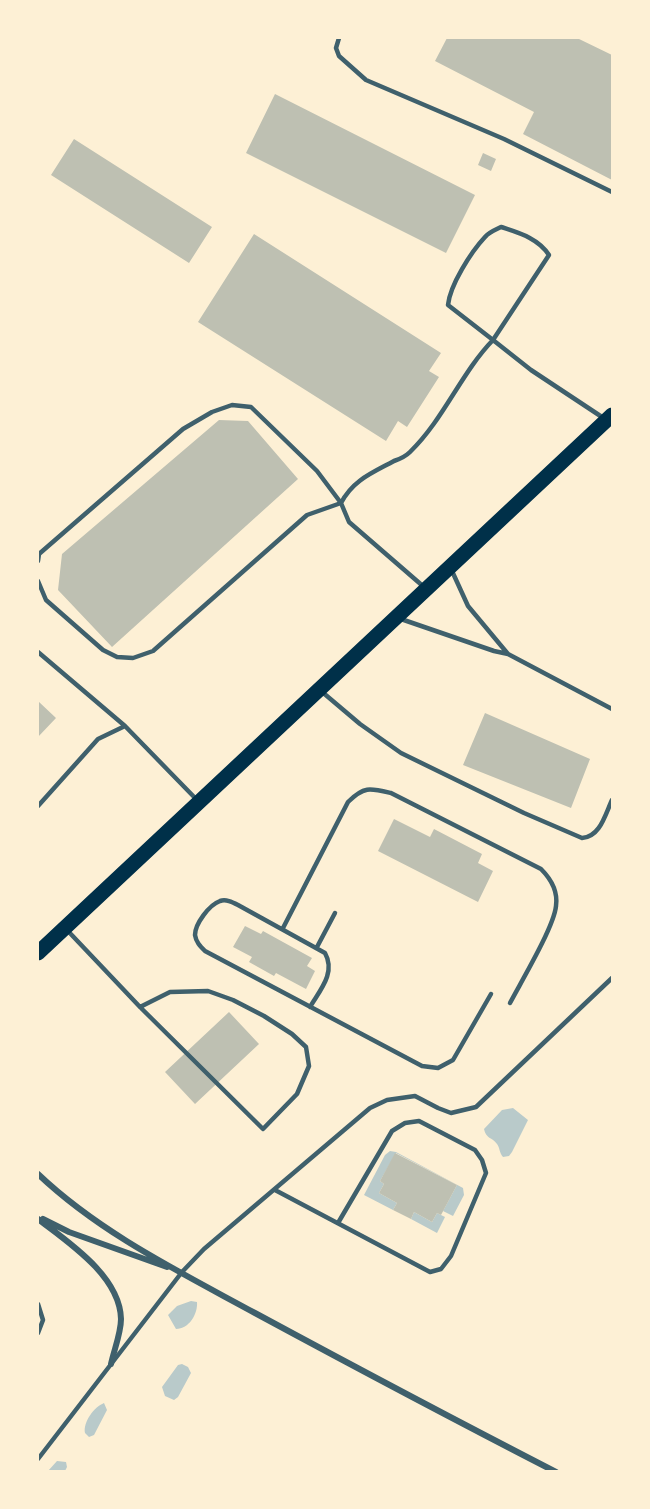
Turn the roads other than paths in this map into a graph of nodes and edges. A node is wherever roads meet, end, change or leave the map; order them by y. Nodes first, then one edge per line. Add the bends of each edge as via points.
1 (339, 38) edge
2 (612, 192) edge
3 (493, 340) junction
4 (610, 418) edge
5 (341, 503) junction
6 (38, 561) edge
7 (450, 567) junction
8 (38, 581) edge
9 (426, 589) junction
10 (396, 617) junction
11 (38, 652) edge
12 (508, 654) junction
13 (320, 689) junction
14 (612, 709) edge
15 (125, 726) junction
16 (612, 800) edge
17 (199, 802) junction
18 (38, 806) edge
19 (335, 913) dead end
20 (65, 928) junction
21 (284, 928) junction
22 (317, 947) junction
23 (38, 953) edge
24 (612, 978) edge
25 (491, 994) dead end
26 (510, 1004) dead end
27 (140, 1007) junction
28 (310, 1007) junction
29 (38, 1174) edge
30 (275, 1190) junction
31 (38, 1218) edge
32 (338, 1223) junction
33 (182, 1272) junction
34 (38, 1304) edge
35 (38, 1333) edge
36 (111, 1364) junction
37 (38, 1459) edge
38 (556, 1472) edge

1 - 2 lane via 339,57 366,80 504,139
3 - 3 lane via 549,255 531,238 501,227 486,235 476,248 449,293 448,305
3 - 4 lane via 531,370
3 - 5 lane via 409,454 368,475 349,489
4 - 7 main road
5 - 6 lane via 316,471 251,407 232,405 183,429 39,554
5 - 8 lane via 307,515 153,651 133,658 117,657 103,650 46,600
5 - 9 lane via 349,522
7 - 9 main road
7 - 12 lane via 468,606
9 - 10 main road
10 - 12 lane
10 - 13 main road
11 - 15 lane
12 - 14 lane
13 - 16 lane via 401,753 582,838 597,831
13 - 17 main road
15 - 17 lane
15 - 18 lane via 98,739
17 - 20 main road
19 - 22 lane
20 - 23 main road
20 - 27 lane
21 - 22 lane
21 - 26 lane via 348,802 364,789 391,793 541,869 549,877 556,909
21 - 28 lane via 229,901 221,901 206,912 195,935 197,944 205,951
22 - 28 lane via 326,953 330,969
24 - 30 lane via 476,1107 451,1113 415,1096 387,1100 370,1108
25 - 28 lane via 453,1060 438,1068 428,1068
27 - 27 lane via 170,992 208,992 264,1016 306,1047 309,1066 297,1094 263,1129
29 - 33 street via 93,1220
30 - 32 lane
30 - 33 lane
31 - 33 street
31 - 36 street via 82,1253 117,1299 121,1320
32 - 32 lane via 430,1272 441,1269 451,1256 486,1173 482,1160 475,1150 419,1121 405,1123 392,1131
33 - 36 lane
33 - 38 street
34 - 35 lane via 43,1320
36 - 37 lane

